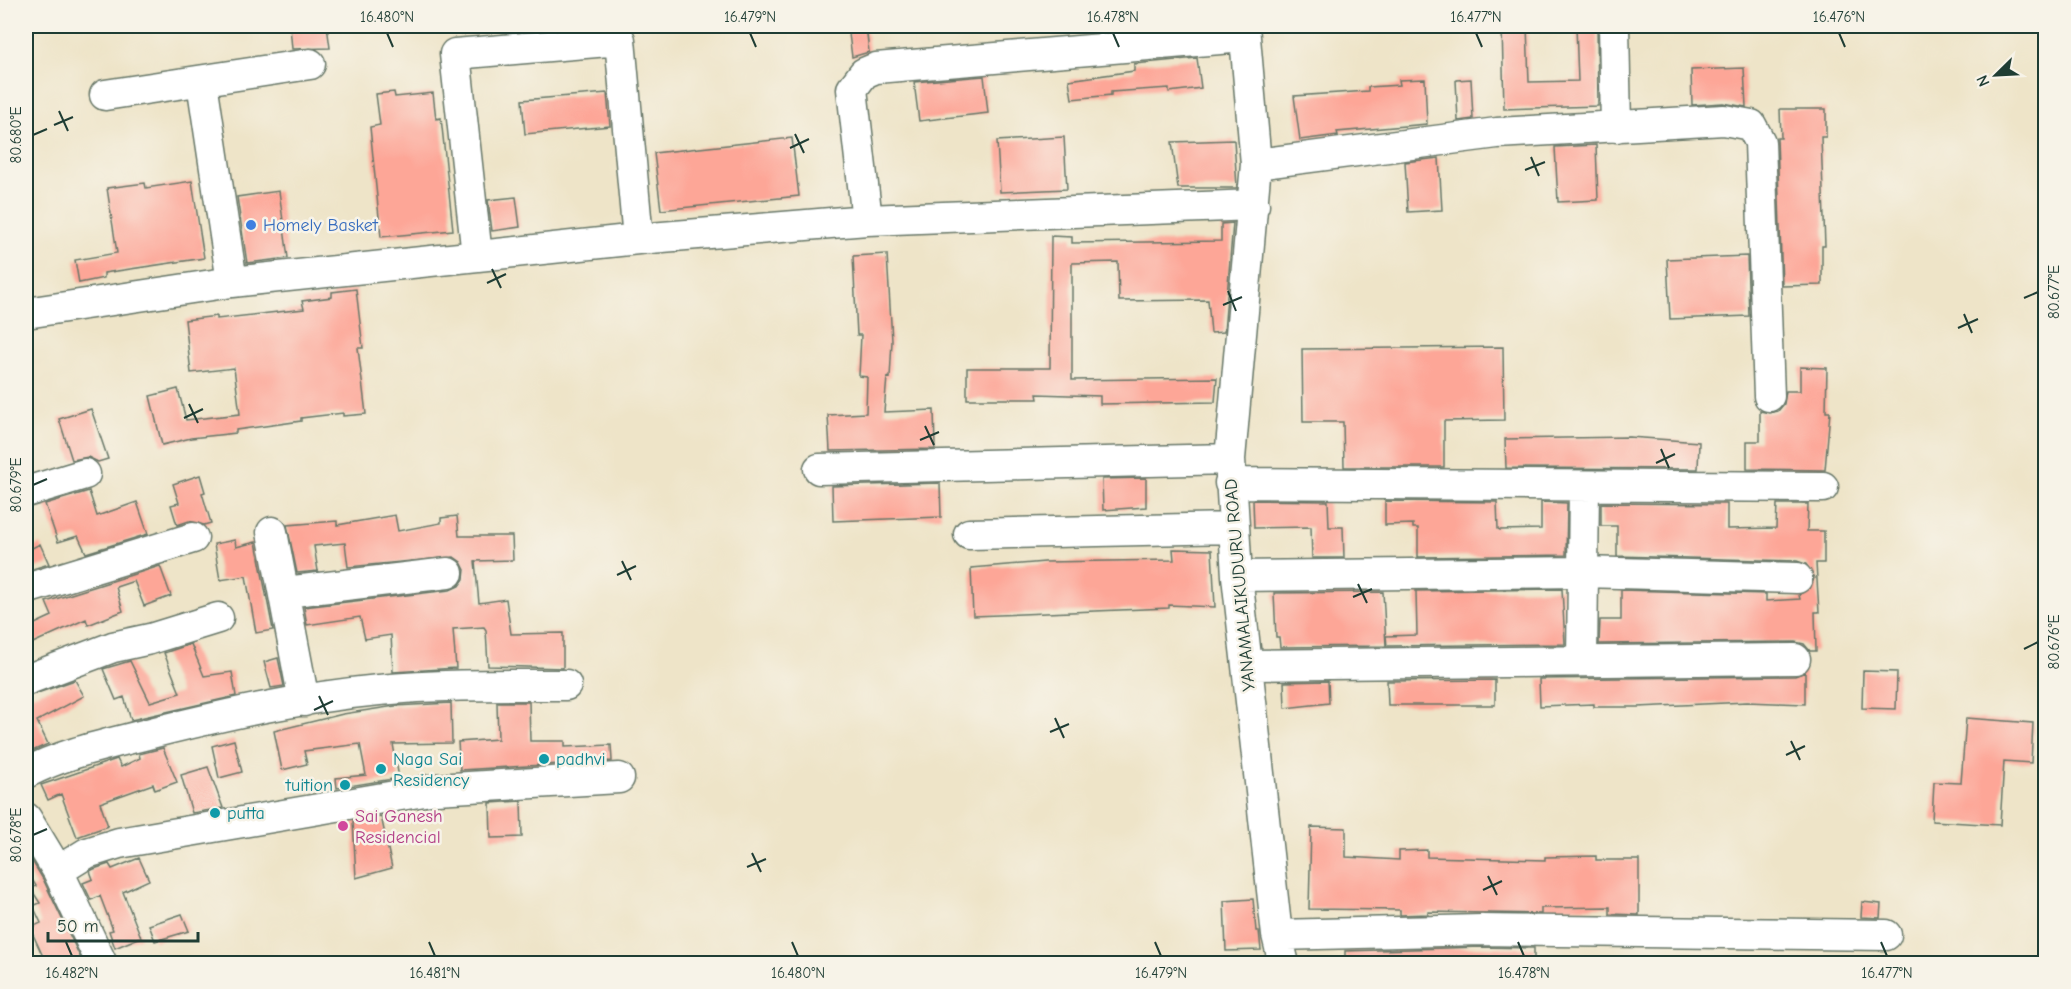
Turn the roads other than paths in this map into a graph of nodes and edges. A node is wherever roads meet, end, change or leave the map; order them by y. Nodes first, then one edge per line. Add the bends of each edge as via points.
1 (1614, 26) edge
2 (1244, 31) edge
3 (310, 64) dead end
4 (202, 82) junction
5 (105, 95) dead end
6 (1616, 127) junction
7 (1256, 164) junction
8 (1254, 205) junction
9 (867, 220) junction
10 (638, 239) junction
11 (477, 256) junction
12 (232, 282) junction
13 (26, 313) edge
14 (1769, 396) dead end
15 (819, 470) dead end
16 (1230, 471) junction
17 (85, 474) dead end
18 (1584, 487) junction
19 (1823, 487) dead end
20 (26, 492) edge
21 (1232, 528) junction
22 (272, 532) dead end
23 (969, 534) dead end
24 (193, 538) dead end
25 (1583, 572) junction
26 (448, 573) dead end
27 (1237, 576) junction
28 (1797, 578) dead end
29 (26, 589) edge
30 (285, 592) junction
31 (218, 618) dead end
32 (1795, 659) dead end
33 (1582, 660) junction
34 (1247, 665) junction
35 (26, 680) edge
36 (566, 685) dead end
37 (304, 701) junction
38 (26, 773) edge
39 (618, 778) dead end
40 (26, 818) edge
41 (58, 871) junction
42 (1277, 935) junction
43 (1886, 935) dead end
44 (102, 963) edge
45 (1284, 963) edge

1 - 6 street
2 - 7 street, YANAMALAIKUDURU ROAD
2 - 9 street via 876,68 864,74 852,89
3 - 4 street
4 - 5 street
4 - 12 street
6 - 7 street via 1497,133
6 - 14 street via 1724,120 1751,125 1760,142
7 - 8 street, YANAMALAIKUDURU ROAD
8 - 9 street
8 - 16 street, YANAMALAIKUDURU ROAD
9 - 10 street
10 - 11 street
10 - 11 street via 620,40 455,54
11 - 12 street
12 - 13 street
15 - 16 street
16 - 18 street
16 - 21 street, YANAMALAIKUDURU ROAD
17 - 20 street
18 - 19 street
18 - 25 street
21 - 23 street
21 - 27 street, YANAMALAIKUDURU ROAD
22 - 30 street
24 - 29 street
25 - 27 street
25 - 28 street
25 - 33 street
26 - 30 street
27 - 34 street, YANAMALAIKUDURU ROAD
30 - 37 street
31 - 35 street via 113,647
32 - 33 street
33 - 34 street
34 - 42 street, YANAMALAIKUDURU ROAD
36 - 37 street via 379,690
37 - 38 street via 192,723 57,757
39 - 41 street via 436,789 119,843 87,853
40 - 41 street
41 - 44 street
42 - 43 street via 1481,930
42 - 45 street, YANAMALAIKUDURU ROAD

